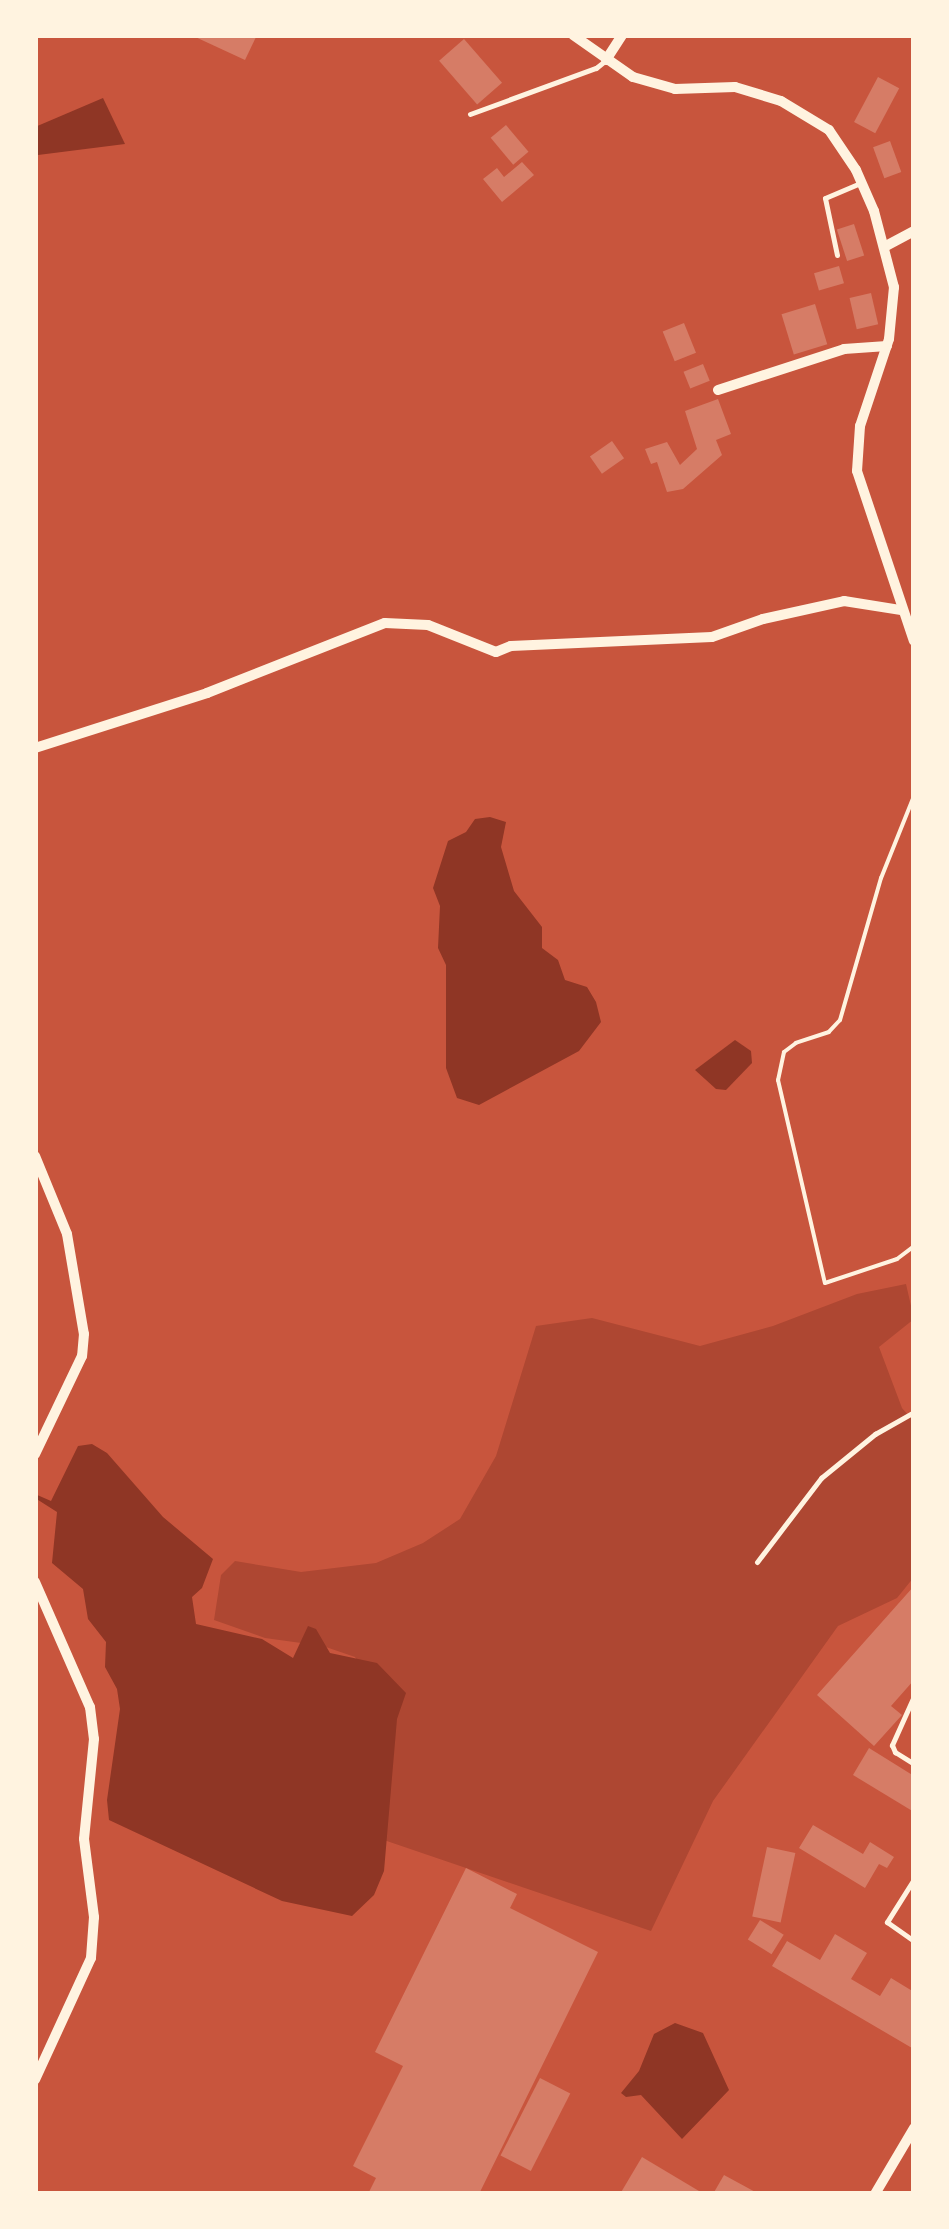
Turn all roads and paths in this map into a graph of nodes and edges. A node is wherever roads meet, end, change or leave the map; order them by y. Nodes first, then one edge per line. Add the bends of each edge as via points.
1 (572, 35) edge
2 (622, 35) edge
3 (606, 60) junction
4 (470, 114) dead end
5 (862, 182) junction
6 (914, 231) edge
7 (884, 247) junction
8 (837, 256) dead end
9 (887, 346) junction
10 (718, 390) dead end
11 (901, 610) junction
12 (914, 641) edge
13 (35, 748) edge
14 (914, 796) edge
15 (35, 1156) edge
16 (914, 1246) edge
17 (914, 1412) edge
18 (35, 1454) edge
19 (757, 1562) dead end
20 (35, 1582) edge
21 (914, 1696) edge
22 (914, 1764) edge
23 (914, 1879) edge
24 (914, 1942) edge
25 (35, 2080) edge
26 (914, 2128) edge
27 (875, 2194) edge

1 - 3 street
2 - 3 street
3 - 4 lane
3 - 5 street via 675,89 735,87 782,101 829,130
5 - 7 street
5 - 8 lane via 825,198
6 - 7 street
7 - 9 street via 894,287
9 - 10 street via 844,349
9 - 11 street via 860,426 857,471
11 - 12 street
11 - 13 street via 844,601 712,637 496,652 428,626 385,623 207,692
14 - 16 path via 881,878 840,1020 784,1052 778,1080 824,1283
15 - 18 street via 66,1234 84,1334 82,1356
17 - 19 lane via 822,1478
20 - 25 street via 90,1707 94,1739 84,1839 94,1917 91,1958
21 - 22 lane via 892,1745
23 - 24 lane via 886,1922
26 - 27 street

